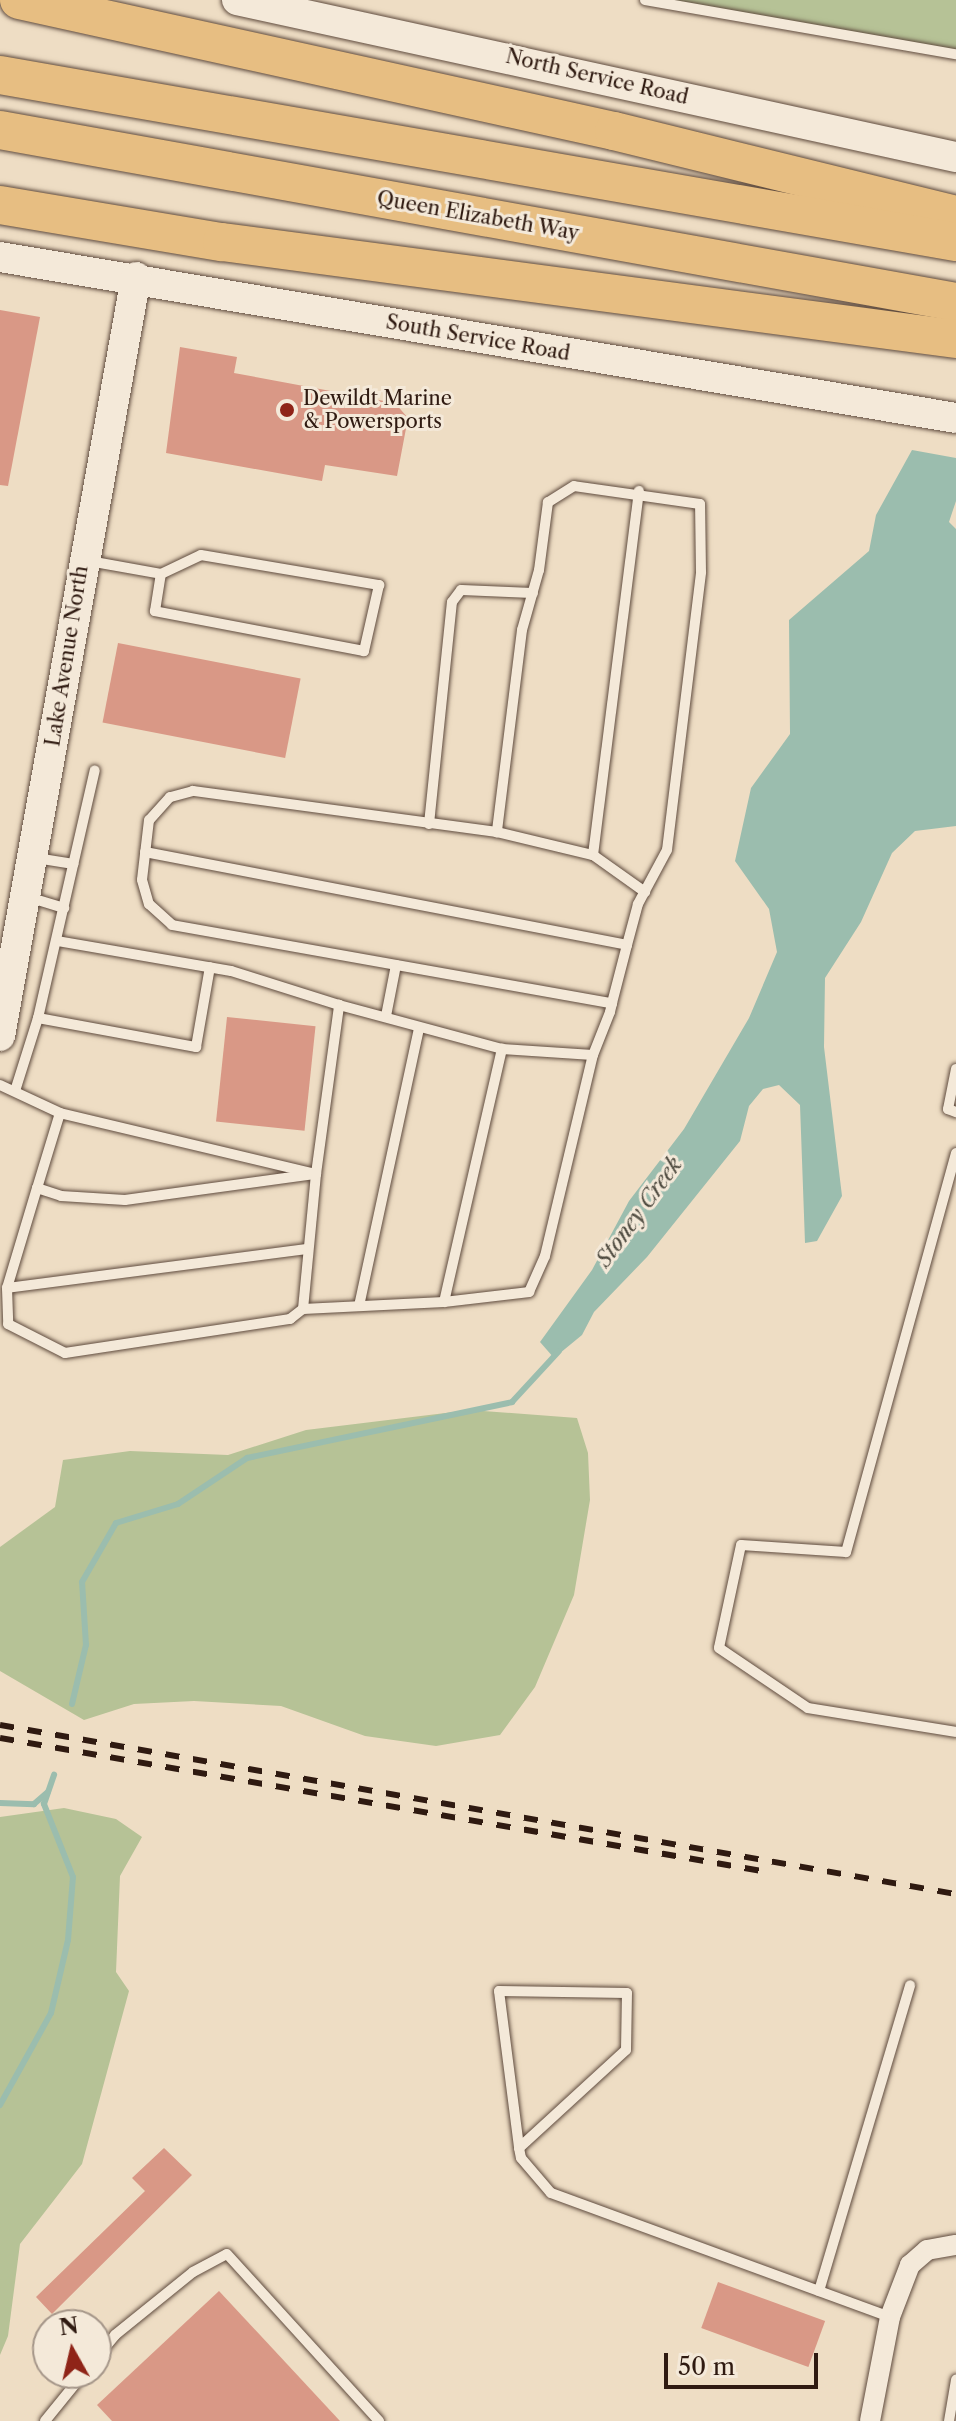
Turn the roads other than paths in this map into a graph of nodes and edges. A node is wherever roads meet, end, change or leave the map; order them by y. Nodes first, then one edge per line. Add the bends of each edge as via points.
1 (19, 0) edge
2 (237, 0) edge
3 (645, 0) edge
4 (956, 54) edge
5 (0, 75) edge
6 (0, 130) edge
7 (956, 157) edge
8 (0, 205) edge
9 (956, 215) edge
10 (956, 242) edge
11 (0, 257) edge
12 (136, 277) junction
13 (956, 302) edge
14 (956, 339) edge
15 (956, 418) edge
16 (639, 491) junction
17 (83, 560) junction
18 (161, 574) junction
19 (533, 593) junction
20 (95, 770) dead end
21 (429, 824) junction
22 (497, 832) junction
23 (145, 852) junction
24 (593, 855) junction
25 (35, 858) junction
26 (74, 864) junction
27 (645, 892) junction
28 (28, 897) junction
29 (64, 908) junction
30 (57, 941) junction
31 (627, 945) junction
32 (396, 965) junction
33 (210, 967) junction
34 (612, 1003) junction
35 (339, 1005) junction
36 (386, 1016) junction
37 (38, 1018) junction
38 (419, 1029) junction
39 (0, 1036) edge
40 (502, 1049) junction
41 (593, 1055) junction
42 (956, 1069) edge
43 (0, 1085) edge
44 (15, 1091) junction
45 (956, 1112) edge
46 (60, 1113) junction
47 (956, 1153) edge
48 (316, 1174) junction
49 (37, 1188) junction
50 (952, 1191) edge
51 (307, 1249) junction
52 (7, 1288) junction
53 (444, 1302) junction
54 (359, 1306) junction
55 (303, 1309) junction
56 (956, 1732) edge
57 (910, 1985) dead end
58 (519, 2148) junction
59 (956, 2245) edge
60 (819, 2291) junction
61 (890, 2317) junction
62 (112, 2339) edge
63 (956, 2380) edge
64 (71, 2389) edge
65 (45, 2421) edge
66 (379, 2421) edge
67 (870, 2421) edge
68 (949, 2421) edge

1 - 9 highway via 614,131
2 - 7 street, North Service Road
3 - 4 lane
5 - 10 highway
6 - 13 highway, Queen Elizabeth Way
8 - 14 highway via 222,242
11 - 12 street, South Service Road
12 - 15 street, South Service Road
12 - 17 street, Lake Avenue North
16 - 19 lane via 574,486 548,502
16 - 24 lane
16 - 27 lane via 700,504 701,572 667,850
17 - 18 lane
17 - 25 street, Lake Avenue North
18 - 18 lane via 201,555 379,585 364,651 155,611
19 - 21 lane via 461,590 452,602
19 - 22 lane via 522,630
20 - 26 lane
21 - 22 lane
21 - 23 lane via 193,791 170,797 149,820
22 - 24 lane
23 - 31 lane
23 - 32 lane via 142,880 149,904 172,925
24 - 27 lane
25 - 26 lane
25 - 28 street, Lake Avenue North
26 - 29 lane
27 - 31 lane
28 - 29 lane
28 - 39 street, Lake Avenue North
29 - 30 lane
30 - 33 lane
30 - 37 lane
31 - 34 lane
32 - 34 lane
32 - 36 lane
33 - 35 lane
33 - 37 lane via 196,1047
34 - 41 lane
35 - 36 lane
35 - 48 lane
36 - 38 lane
37 - 44 lane
38 - 40 lane
38 - 54 lane
40 - 41 lane
40 - 53 lane
41 - 53 lane via 545,1256 529,1292
42 - 45 lane via 948,1109
43 - 44 lane
44 - 46 lane
46 - 48 lane
46 - 49 lane
47 - 50 lane
48 - 49 lane via 125,1200 61,1196
48 - 51 lane
49 - 52 lane
50 - 56 lane via 846,1552 741,1545 719,1648 808,1708
51 - 52 lane
51 - 55 lane
52 - 55 lane via 8,1324 65,1353 290,1319
53 - 54 lane
54 - 55 lane
57 - 60 lane
58 - 58 lane via 499,1991 627,1993 626,2050
58 - 60 lane via 521,2158 551,2193
59 - 61 street via 927,2250 910,2265
60 - 61 lane
61 - 67 street
62 - 66 lane via 193,2272 227,2254
63 - 68 lane
64 - 65 lane

